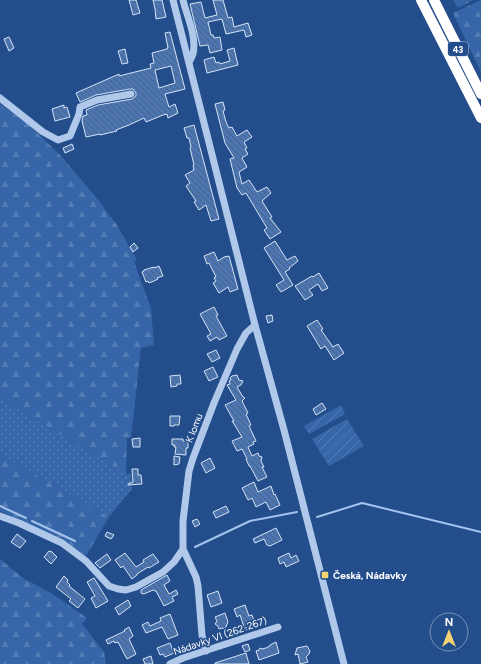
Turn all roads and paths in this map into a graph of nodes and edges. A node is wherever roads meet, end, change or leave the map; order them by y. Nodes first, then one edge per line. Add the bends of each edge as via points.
1 (173, 0) edge
2 (183, 0) edge
3 (421, 0) edge
4 (435, 1) edge
5 (189, 63) junction
6 (131, 94) dead end
7 (481, 94) edge
8 (0, 98) edge
9 (481, 118) edge
10 (255, 325) junction
11 (0, 516) edge
12 (182, 549) junction
13 (278, 627) dead end
14 (206, 650) junction
15 (170, 664) edge
16 (344, 664) edge

1 - 5 street
2 - 5 street via 194,45
3 - 9 highway, 43
4 - 7 highway, 43
5 - 10 street
6 - 8 street via 97,100 80,107 70,136 58,140 43,132
10 - 12 street, K lomu via 246,333 237,349 193,458 189,471
10 - 16 street
11 - 12 street via 62,543 86,561 109,586 118,589 136,587 163,572 174,562
12 - 14 street, K lomu via 196,577
13 - 14 street, Nádavky VI (262-267)
14 - 15 street, Nádavky VI (262-267)

